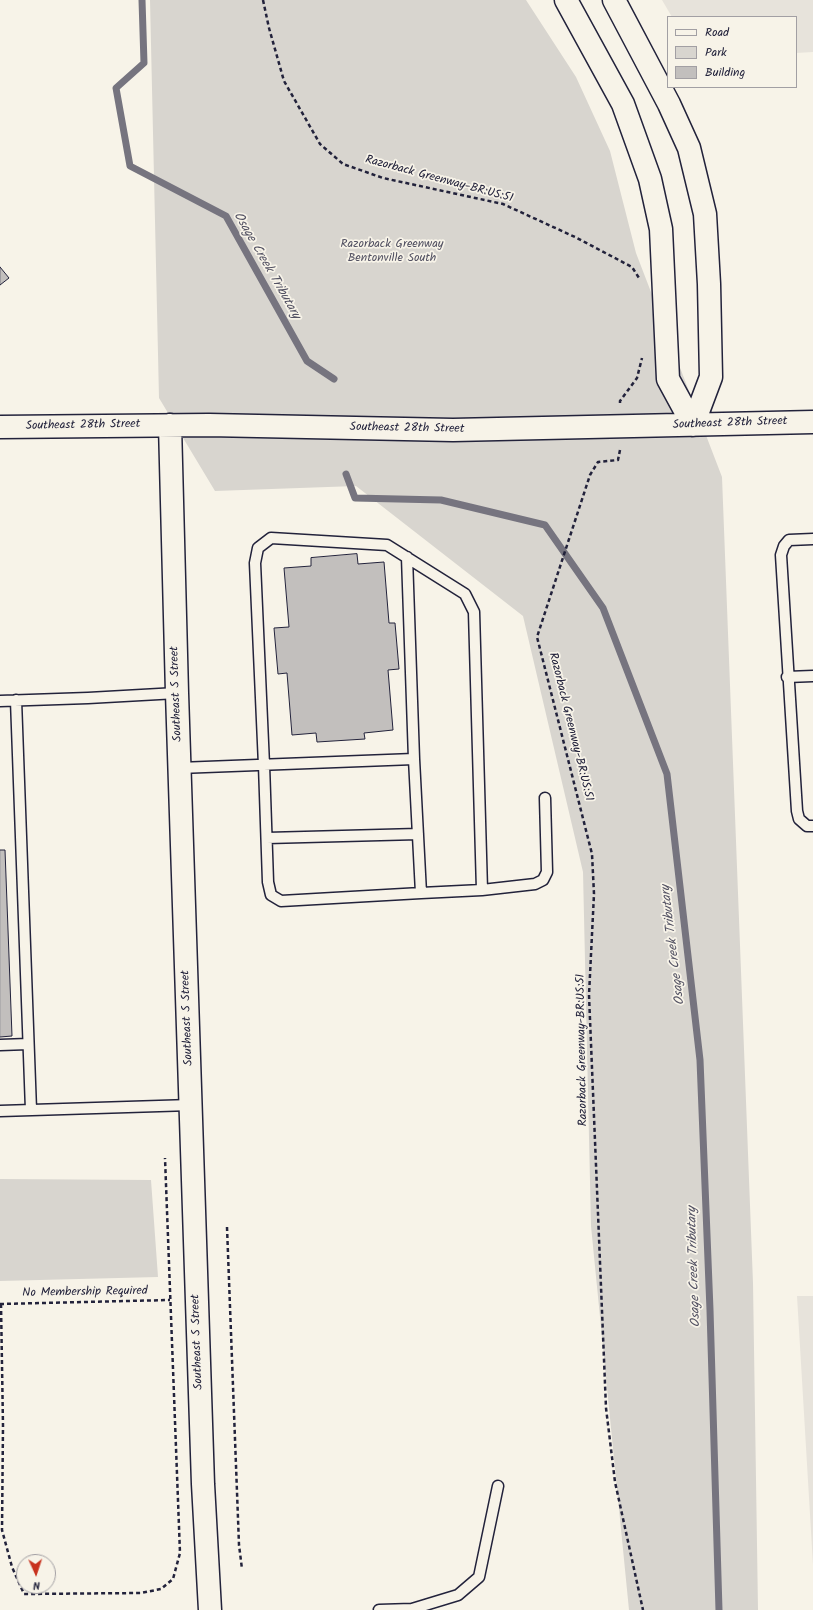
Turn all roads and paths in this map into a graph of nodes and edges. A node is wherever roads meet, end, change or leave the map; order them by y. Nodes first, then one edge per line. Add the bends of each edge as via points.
1 (263, 0) edge
2 (566, 0) edge
3 (614, 0) edge
4 (640, 280) dead end
5 (643, 358) dead end
6 (620, 401) dead end
7 (813, 422) edge
8 (170, 425) junction
9 (693, 425) junction
10 (0, 427) edge
11 (621, 449) dead end
12 (813, 539) edge
13 (407, 557) junction
14 (813, 676) edge
15 (788, 677) junction
16 (177, 693) junction
17 (0, 700) edge
18 (16, 700) junction
19 (414, 759) junction
20 (264, 765) junction
21 (179, 768) junction
22 (545, 798) dead end
23 (813, 826) edge
24 (418, 834) junction
25 (266, 838) junction
26 (482, 890) junction
27 (421, 893) junction
28 (28, 1044) junction
29 (0, 1045) edge
30 (190, 1105) junction
31 (31, 1110) junction
32 (0, 1111) edge
33 (165, 1158) dead end
34 (227, 1227) dead end
35 (170, 1300) junction
36 (1, 1304) edge
37 (498, 1486) dead end
38 (242, 1569) dead end
39 (210, 1610) edge
40 (379, 1610) edge
41 (643, 1610) edge

1 - 4 path, Razorback Greenway-BR:US:51 via 284,81 320,144 343,164 384,178 503,204 576,237 625,264 632,268
2 - 9 main road via 624,104 650,179 661,229 668,379
3 - 9 main road via 669,104 689,148 705,214 711,377
5 - 6 path via 637,378
7 - 9 main road, Southeast 28th Street
8 - 9 main road, Southeast 28th Street via 453,430
8 - 10 main road, Southeast 28th Street
8 - 16 main road, Southeast S Street
11 - 41 path, Razorback Greenway-BR:US:51 via 618,460 598,462 590,475 537,637 592,854 594,894 589,995 606,1408 615,1482
12 - 15 lane via 789,540 781,555
13 - 19 lane
13 - 20 lane via 388,545 271,538 258,548 255,563
13 - 26 lane via 465,594 474,612
14 - 15 lane
15 - 23 lane via 796,811 799,820 807,826
16 - 18 lane
16 - 21 main road, Southeast S Street
17 - 18 lane
18 - 28 lane
19 - 20 lane
19 - 24 lane
20 - 21 lane
20 - 25 lane
21 - 30 main road, Southeast S Street
22 - 26 lane via 547,872 543,880 535,884
24 - 25 lane
24 - 27 lane
25 - 27 lane via 271,895 281,901
26 - 27 lane
28 - 29 lane
28 - 31 lane
30 - 31 lane
30 - 39 main road, Southeast S Street via 203,1484
31 - 32 lane
33 - 35 path
34 - 38 path
35 - 36 path, No Membership Required
35 - 36 path via 180,1553 173,1580 161,1589 141,1593 24,1594 12,1567 2,1530 4,1426
37 - 40 lane via 479,1577 458,1595 412,1609

